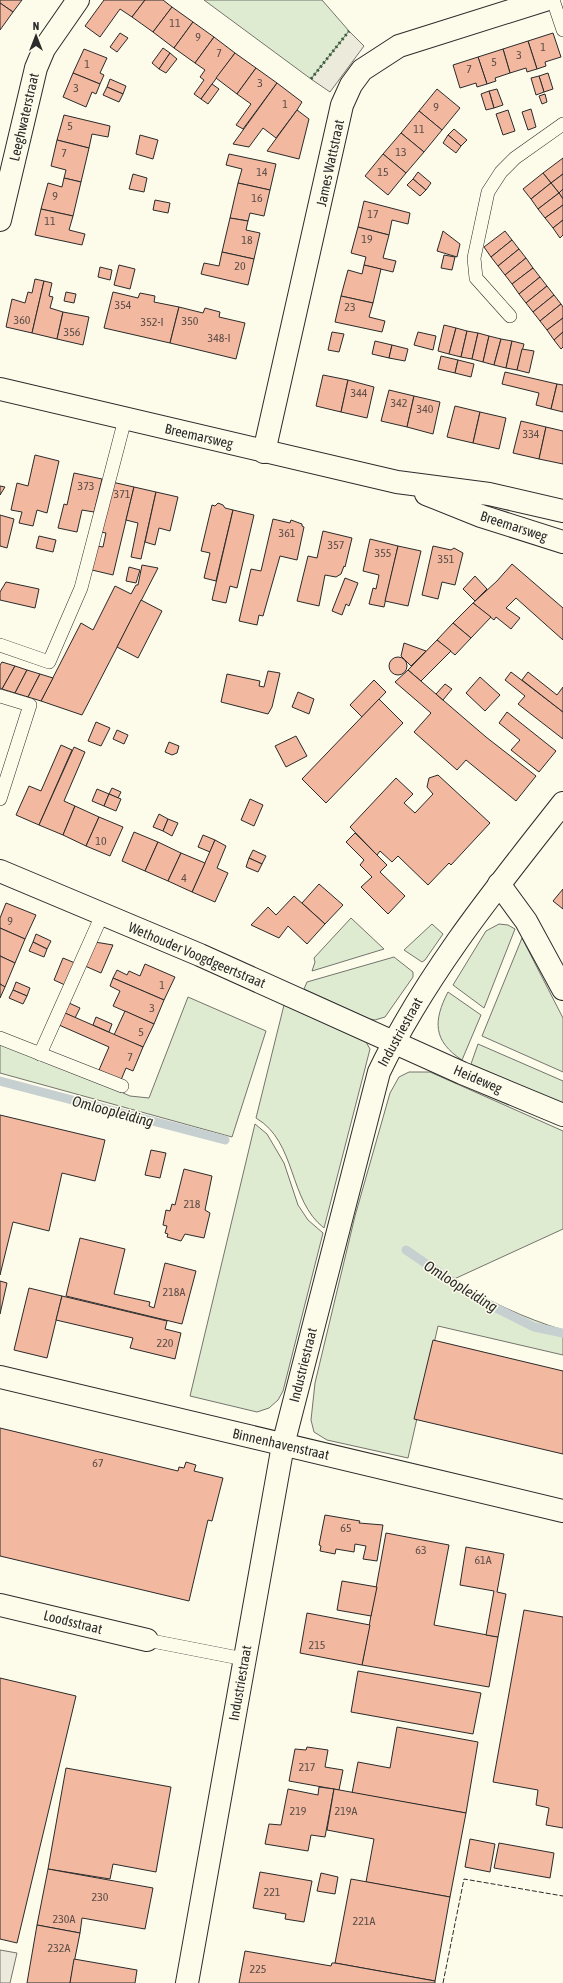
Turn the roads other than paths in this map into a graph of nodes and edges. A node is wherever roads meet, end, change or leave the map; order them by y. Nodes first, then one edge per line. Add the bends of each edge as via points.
1 (78, 0) edge
2 (545, 0) edge
3 (553, 0) edge
4 (563, 30) edge
5 (563, 124) edge
6 (0, 220) edge
7 (510, 316) dead end
8 (0, 388) edge
9 (125, 419) junction
10 (264, 452) junction
11 (397, 482) junction
12 (563, 511) edge
13 (563, 542) edge
14 (0, 645) edge
15 (0, 696) edge
16 (0, 799) edge
17 (563, 803) edge
18 (0, 872) edge
19 (499, 884) junction
20 (102, 915) junction
21 (563, 989) edge
22 (0, 1038) edge
23 (393, 1041) junction
24 (40, 1054) junction
25 (122, 1086) dead end
26 (563, 1115) edge
27 (0, 1377) edge
28 (283, 1445) junction
29 (563, 1511) edge
30 (0, 1604) edge
31 (147, 1640) joint
32 (244, 1659) junction
33 (187, 1983) edge

1 - 6 street, Leeghwaterstraat via 44,49 36,68
2 - 10 street, James Wattstraat via 400,46 362,70 350,85 342,105
3 - 4 lane
5 - 7 lane via 515,158 501,172 488,192 474,258 476,278
8 - 9 street, Breemarsweg
9 - 10 street, Breemarsweg
9 - 14 lane via 81,588 49,662
10 - 11 street, Breemarsweg
11 - 12 street, Breemarsweg via 489,494
11 - 13 street, Breemarsweg via 481,516
15 - 16 lane via 30,705
17 - 19 street, Industriestraat
18 - 20 street, Wethouder Voogdgeertstraat
19 - 21 street via 526,921
19 - 23 street, Industriestraat via 433,976
20 - 23 street, Wethouder Voogdgeertstraat via 214,961
20 - 24 lane
22 - 24 lane
23 - 26 street, Heideweg
23 - 28 street, Industriestraat via 378,1072
24 - 25 lane
27 - 28 street, Binnenhavenstraat
28 - 29 street, Binnenhavenstraat
28 - 32 street, Industriestraat
30 - 31 street, Loodsstraat
31 - 32 lane
32 - 33 street, Industriestraat

